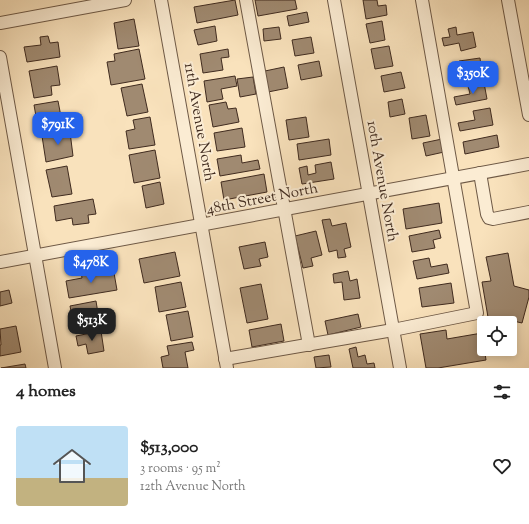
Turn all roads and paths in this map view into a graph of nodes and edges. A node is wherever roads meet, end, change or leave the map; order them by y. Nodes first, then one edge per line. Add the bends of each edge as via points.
1 (126, 0) edge
2 (161, 0) edge
3 (246, 0) edge
4 (334, 0) edge
5 (422, 0) edge
6 (508, 0) edge
7 (0, 23) edge
8 (0, 57) edge
9 (524, 60) edge
10 (529, 115) edge
11 (529, 164) edge
12 (480, 173) junction
13 (453, 178) junction
14 (369, 194) junction
15 (284, 210) junction
16 (529, 212) edge
17 (202, 225) junction
18 (35, 255) junction
19 (0, 262) edge
20 (393, 330) junction
21 (308, 345) junction
22 (226, 364) edge
23 (55, 368) edge
24 (400, 368) edge

1 - 7 street
2 - 17 street, 11th Avenue North
3 - 15 street
4 - 14 street, 10th Avenue North
5 - 13 street
6 - 9 street
8 - 18 street
9 - 10 street
11 - 12 street, 48th Street North
12 - 13 street, 48th Street North
12 - 16 street via 489,218
13 - 14 street, 48th Street North
13 - 20 street via 477,313
14 - 15 street, 48th Street North
14 - 20 street, 10th Avenue North
15 - 17 street, 48th Street North
15 - 21 street
17 - 18 street, 48th Street North
17 - 22 street, 11th Avenue North
18 - 19 street, 48th Street North
18 - 23 street
20 - 21 street
20 - 24 street, 10th Avenue North
21 - 22 street

